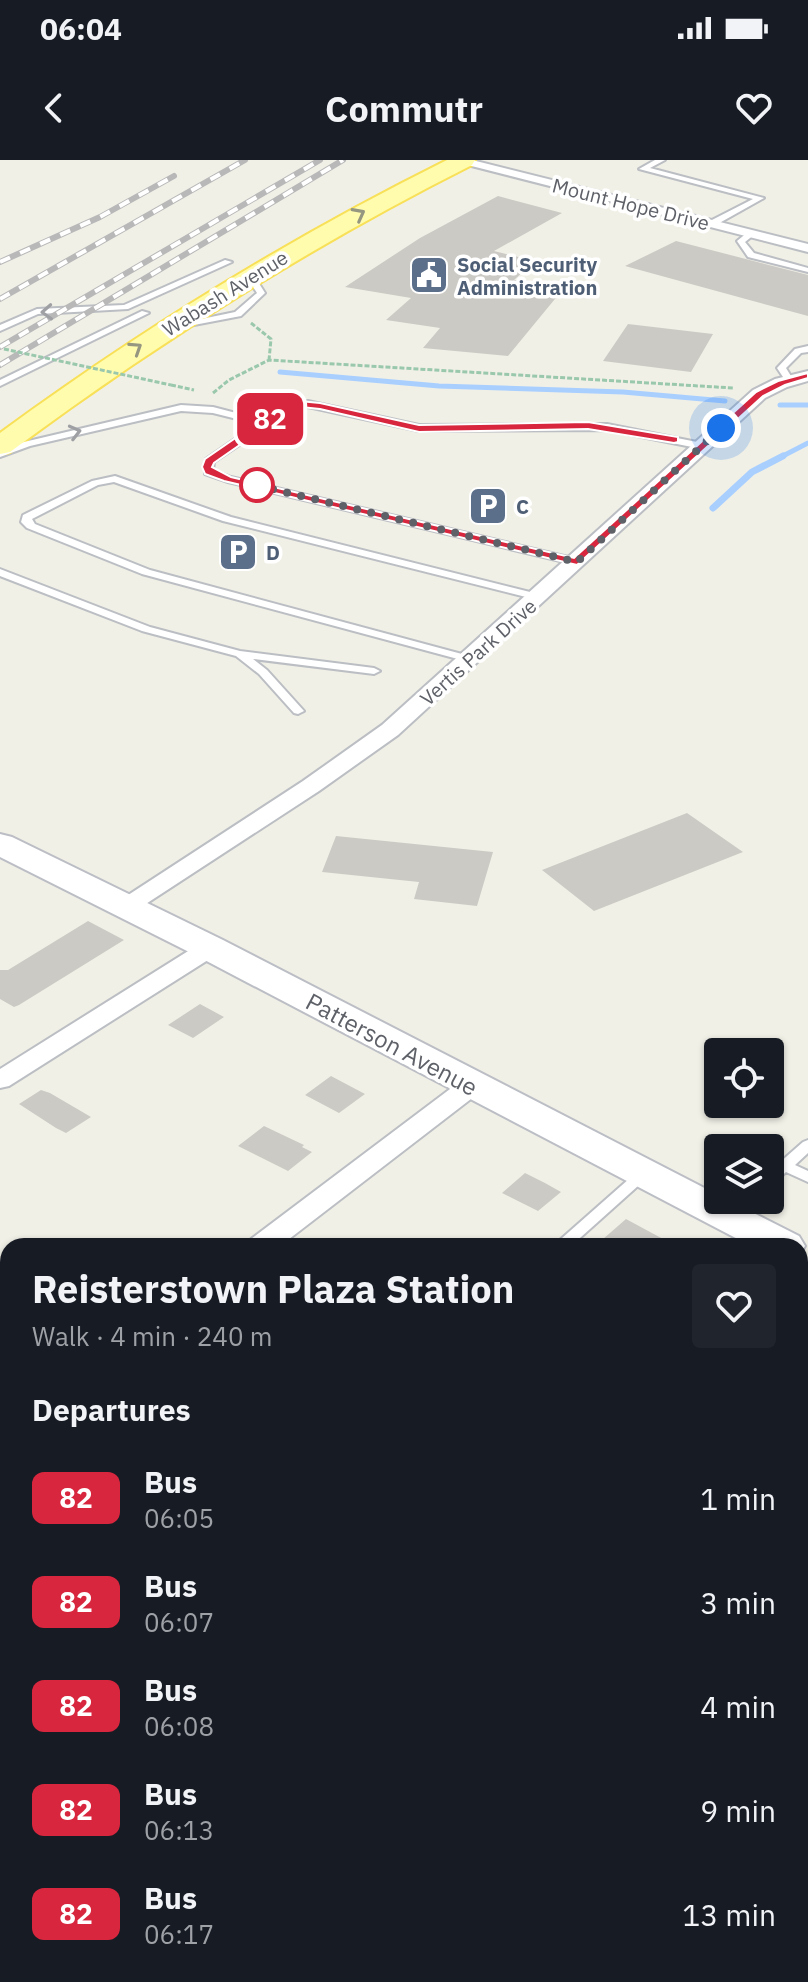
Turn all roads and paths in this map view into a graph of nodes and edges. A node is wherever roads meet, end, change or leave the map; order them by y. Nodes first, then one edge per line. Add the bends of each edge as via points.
1 (421, 160) edge
2 (460, 160) edge
3 (661, 160) edge
4 (711, 224) junction
5 (751, 234) junction
6 (808, 248) edge
7 (244, 260) junction
8 (808, 270) edge
9 (145, 313) junction
10 (256, 313) dead end
11 (0, 328) edge
12 (4, 349) dead end
13 (808, 349) edge
14 (269, 360) junction
15 (808, 376) edge
16 (787, 377) junction
17 (0, 383) edge
18 (171, 385) dead end
19 (213, 394) dead end
20 (0, 411) edge
21 (260, 427) junction
22 (0, 446) edge
23 (702, 446) junction
24 (0, 454) edge
25 (577, 562) junction
26 (0, 572) edge
27 (538, 597) junction
28 (240, 654) junction
29 (469, 659) junction
30 (374, 671) dead end
31 (298, 711) dead end
32 (0, 844) edge
33 (127, 906) junction
34 (210, 948) junction
35 (0, 1080) edge
36 (471, 1086) junction
37 (808, 1145) edge
38 (785, 1166) joint
39 (643, 1174) junction
40 (808, 1177) edge
41 (704, 1196) edge
42 (745, 1214) edge
43 (272, 1238) edge
44 (570, 1238) edge
45 (775, 1238) edge

1 - 7 main road, Wabash Avenue
2 - 4 street, Mount Hope Drive
7 -> 2 main road, Wabash Avenue via 332,229
3 - 4 lane via 643,169 760,198
4 - 5 street, Mount Hope Drive
5 - 6 street, Mount Hope Drive
5 - 8 lane via 741,243 751,255
7 - 9 main road, Wabash Avenue
7 -> 11 lane via 125,307 28,314
22 -> 7 main road, Wabash Avenue via 168,328
9 - 17 lane
9 - 20 main road, Wabash Avenue
10 - 14 path via 247,322 271,339
12 - 18 path, bridge
13 - 16 lane via 798,351 781,368
14 - 16 path via 728,388
14 - 19 path
15 - 16 street, Vertis Park Drive
16 - 23 street, Vertis Park Drive via 759,394
21 - 23 lane via 289,407 308,404 419,428 607,427
24 -> 21 lane via 181,408 213,410
21 - 25 lane via 209,461 208,472
23 - 25 street, Vertis Park Drive
25 - 27 street, Vertis Park Drive
26 - 28 lane via 146,629
27 - 29 street, Vertis Park Drive
27 - 29 lane via 227,519 115,479 95,483 27,517 31,526 146,572
28 - 30 lane
28 - 31 lane
29 - 33 street, Vertis Park Drive via 390,730
32 - 33 main road, Patterson Avenue
33 - 34 main road, Patterson Avenue
34 - 35 street
34 - 36 main road, Patterson Avenue
36 - 39 main road, Patterson Avenue
36 - 43 street
37 - 38 lane
38 - 40 lane
39 - 41 main road, Patterson Avenue
39 - 44 lane
42 - 45 main road, Patterson Avenue

